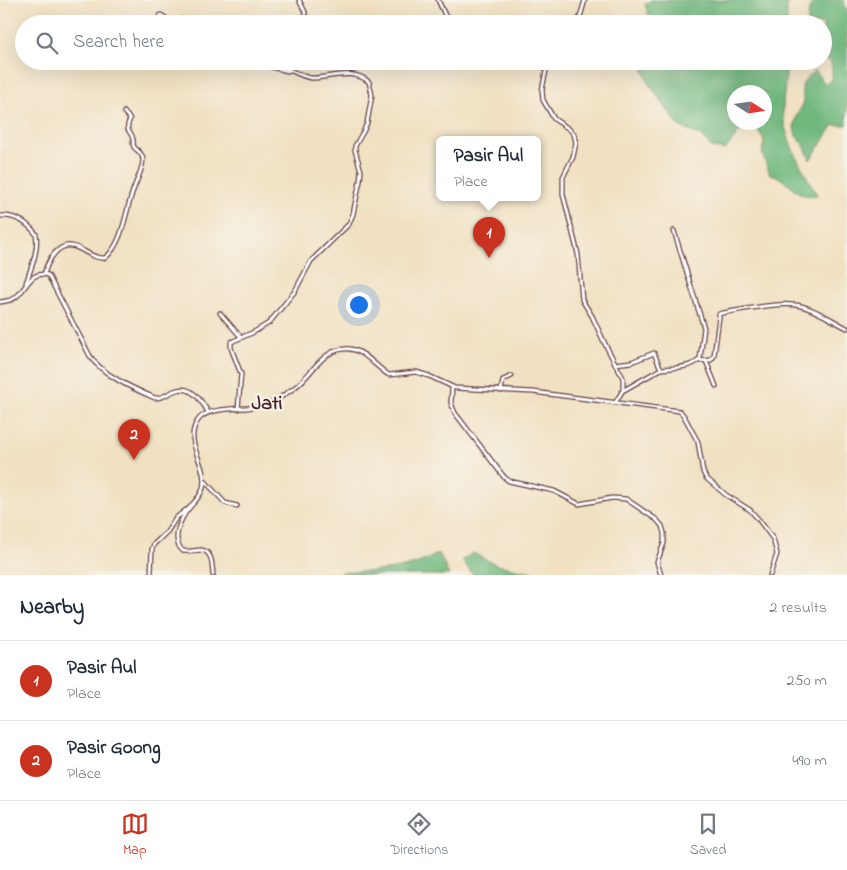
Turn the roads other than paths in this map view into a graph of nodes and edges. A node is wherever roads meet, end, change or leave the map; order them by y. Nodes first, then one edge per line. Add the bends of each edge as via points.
1 (299, 0) edge
2 (438, 0) edge
3 (585, 0) edge
4 (305, 15) edge
5 (445, 15) edge
6 (581, 15) edge
7 (287, 70) edge
8 (546, 70) edge
9 (292, 71) joint
10 (124, 112) dead end
11 (0, 216) edge
12 (674, 231) dead end
13 (44, 274) junction
14 (25, 286) junction
15 (0, 302) edge
16 (220, 314) dead end
17 (847, 328) edge
18 (240, 337) junction
19 (699, 361) junction
20 (706, 361) junction
21 (615, 364) junction
22 (661, 369) junction
23 (512, 376) dead end
24 (716, 386) dead end
25 (452, 388) junction
26 (623, 390) junction
27 (501, 391) junction
28 (615, 404) junction
29 (238, 409) junction
30 (208, 412) junction
31 (204, 480) junction
32 (237, 506) dead end
33 (188, 508) junction
34 (770, 574) edge
35 (150, 575) edge
36 (213, 575) edge
37 (661, 575) edge

1 - 4 street
2 - 5 street
3 - 6 street
7 - 9 street
8 - 21 street via 543,100 556,121 574,134 576,143 563,177 562,194 578,254 582,300
9 - 18 street via 309,78 341,74 369,82 372,95 367,123 355,146 360,181 349,224 311,261 295,291 272,319 254,332
10 - 13 street via 130,118 127,125 134,145 143,158 121,233 103,259 73,246 64,247 52,256
11 - 14 street via 16,218 36,234 34,258
12 - 19 street via 704,328
13 - 14 street via 34,276
13 - 30 street via 49,277 98,366 155,398 179,389 191,391
14 - 15 street via 14,299
16 - 18 street
17 - 20 street via 798,305 722,313 715,354
18 - 29 street via 230,344 240,374
19 - 20 street
19 - 22 street
20 - 24 street
21 - 22 street via 654,353
21 - 26 street via 623,378
22 - 26 street
23 - 27 street via 503,380
25 - 27 street
25 - 29 street via 420,372 388,375 359,352 342,349 316,364 298,385 273,402
25 - 37 street via 453,409 507,480 558,492 577,504 626,499 658,521 664,537 658,562
26 - 28 street
27 - 28 street via 533,392
28 - 34 street via 642,405 682,413 698,442 706,478 750,510 772,539 777,554
29 - 30 street
30 - 31 street via 199,419 193,434
31 - 32 street via 224,503
31 - 33 street via 203,491
33 - 35 street via 154,544
33 - 36 street via 179,529 178,544 184,552 200,550 208,553

